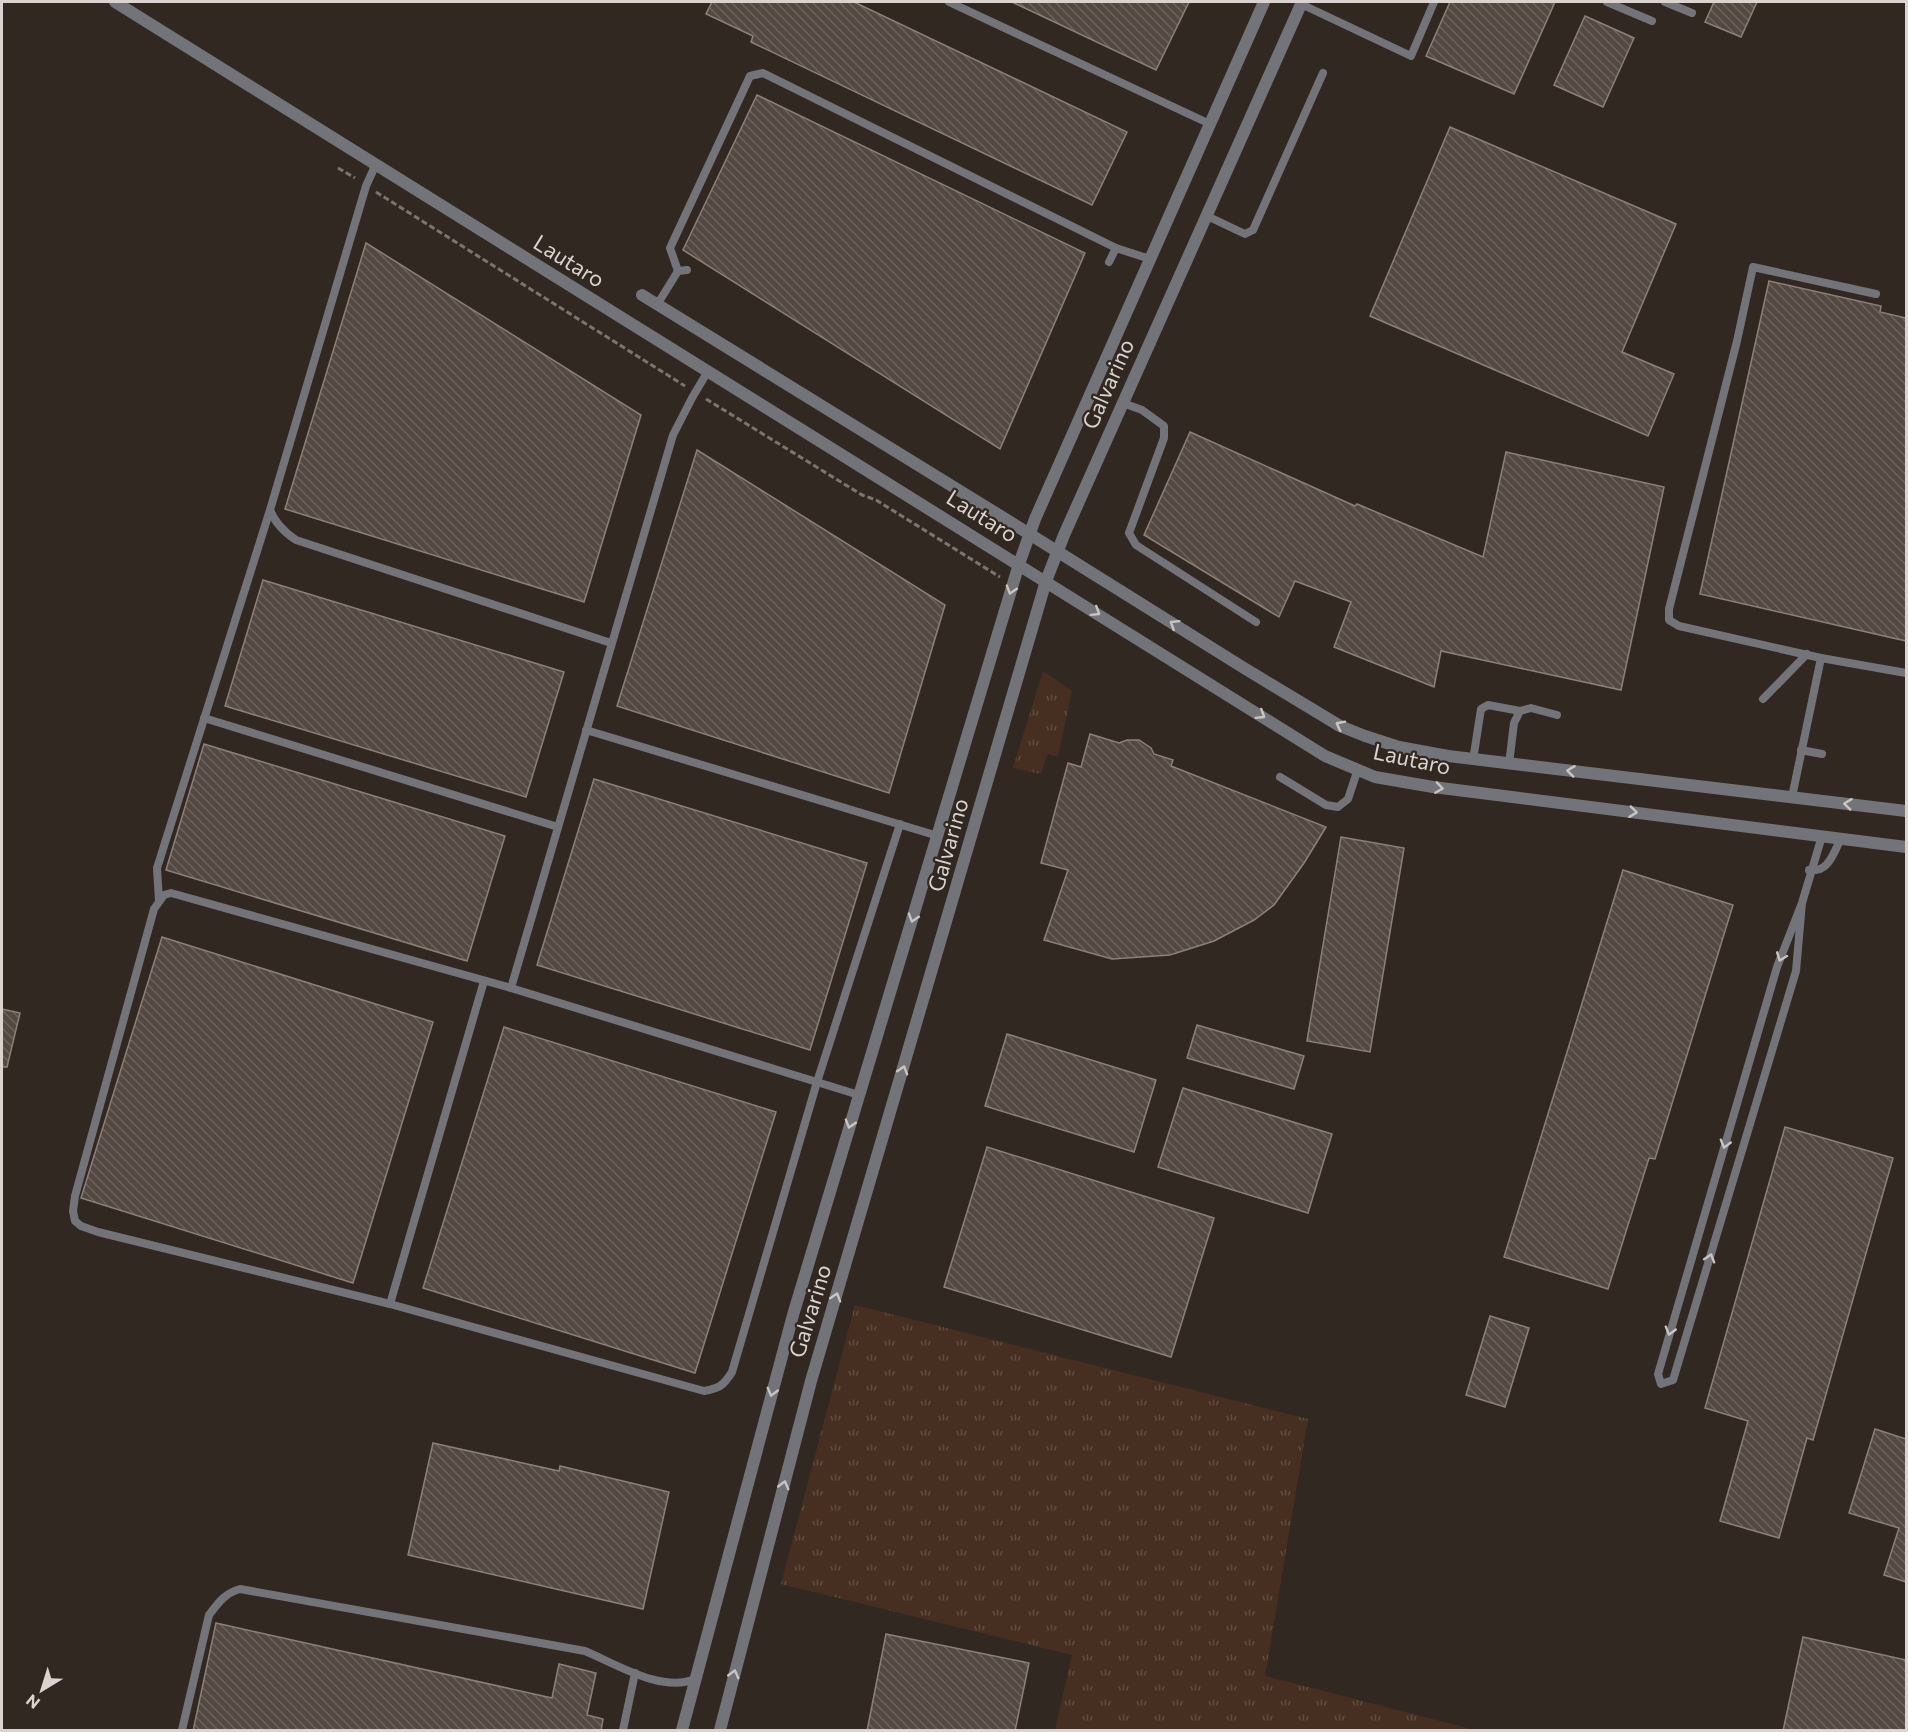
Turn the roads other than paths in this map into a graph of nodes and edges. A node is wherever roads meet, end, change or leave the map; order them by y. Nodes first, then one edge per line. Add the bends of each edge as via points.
1 (116, 2) edge
2 (949, 2) edge
3 (1264, 2) edge
4 (1434, 2) edge
5 (1607, 2) edge
6 (1665, 2) edge
7 (1301, 3) edge
8 (1692, 14) dead end
9 (1652, 21) dead end
10 (1323, 74) dead end
11 (1210, 123) junction
12 (376, 164) junction
13 (1206, 216) junction
14 (1116, 248) junction
15 (1150, 259) junction
16 (1109, 262) dead end
17 (1876, 294) dead end
18 (642, 295) dead end
19 (657, 305) junction
20 (708, 371) junction
21 (1123, 402) junction
22 (270, 510) junction
23 (1030, 535) junction
24 (1057, 551) junction
25 (1019, 564) junction
26 (1047, 581) junction
27 (1256, 622) dead end
28 (611, 643) junction
29 (1807, 654) junction
30 (1821, 658) junction
31 (1906, 674) edge
32 (1763, 699) dead end
33 (1520, 711) junction
34 (1557, 715) dead end
35 (204, 718) junction
36 (586, 730) junction
37 (1801, 750) junction
38 (1822, 754) dead end
39 (1473, 760) junction
40 (1509, 764) junction
41 (1358, 769) junction
42 (1280, 777) dead end
43 (1791, 797) junction
44 (1906, 811) edge
45 (900, 824) junction
46 (558, 827) junction
47 (938, 836) junction
48 (1822, 836) junction
49 (1841, 839) junction
50 (1906, 847) edge
51 (1811, 870) junction
52 (159, 901) junction
53 (1802, 903) junction
54 (484, 981) junction
55 (511, 988) junction
56 (817, 1082) junction
57 (859, 1095) junction
58 (390, 1304) junction
59 (635, 1673) junction
60 (696, 1678) junction
61 (182, 1731) edge
62 (623, 1731) edge
63 (682, 1731) edge
64 (720, 1731) edge

1 - 12 street, Lautaro
2 - 11 lane
3 - 11 street, Galvarino
4 - 7 lane via 1411,56
5 - 9 lane
6 - 8 lane
7 - 13 street, Galvarino
10 - 13 lane via 1253,230 1245,234
11 - 15 street, Galvarino
12 - 20 street, Lautaro
12 - 22 lane via 366,186
13 - 21 street, Galvarino
14 - 15 lane
14 - 16 lane
14 - 19 lane via 763,73 750,76 670,248 683,271
15 - 23 street, Galvarino
17 - 29 lane via 1753,267 1669,609 1669,620 1679,626
18 - 19 street, Lautaro
19 - 23 street, Lautaro
20 - 25 street, Lautaro
20 - 28 lane via 673,435
21 - 24 street, Galvarino
21 - 27 lane via 1164,426 1164,438 1129,533 1136,545
22 - 28 lane via 280,527 296,540
22 - 35 lane
23 - 24 street, Lautaro
23 - 25 street, Galvarino
24 - 26 street, Galvarino
39 -> 24 street, Lautaro via 1399,747 1340,726
25 - 26 street, Lautaro
25 -> 47 street, Galvarino
26 -> 41 street, Lautaro via 1325,756
64 -> 26 street, Galvarino via 811,1381
28 - 36 lane
29 - 30 lane
29 - 32 lane
30 - 31 lane
30 - 37 lane
33 - 34 lane via 1530,708
33 - 39 lane via 1488,705 1481,709
33 - 40 lane via 1514,723
35 - 46 lane
35 - 52 lane via 157,868
36 - 45 lane
36 - 46 lane
37 - 38 lane
37 - 43 lane
39 - 40 street, Lautaro
43 -> 40 street, Lautaro
41 - 42 lane via 1348,799 1338,807 1326,805
41 -> 48 street, Lautaro via 1375,777 1433,787
44 -> 43 street, Lautaro
45 - 47 lane
45 - 56 lane
46 - 55 lane
47 -> 57 street, Galvarino
48 - 49 street, Lautaro
48 - 51 lane
49 - 50 street, Lautaro
49 - 51 lane via 1826,867
51 - 53 lane
52 - 54 lane via 171,893
52 - 58 lane via 75,1196 75,1221 98,1232
53 -> 53 lane via 1777,967 1658,1374 1661,1384 1673,1380 1796,971
54 - 55 lane
54 - 58 lane
55 - 56 lane
56 - 57 lane
56 - 58 lane via 732,1372 723,1385 704,1390
57 -> 60 street, Galvarino via 793,1315
59 - 60 lane via 666,1682
59 - 61 lane via 585,1651 240,1589 220,1600 209,1615
59 - 62 lane
60 - 63 street, Galvarino

